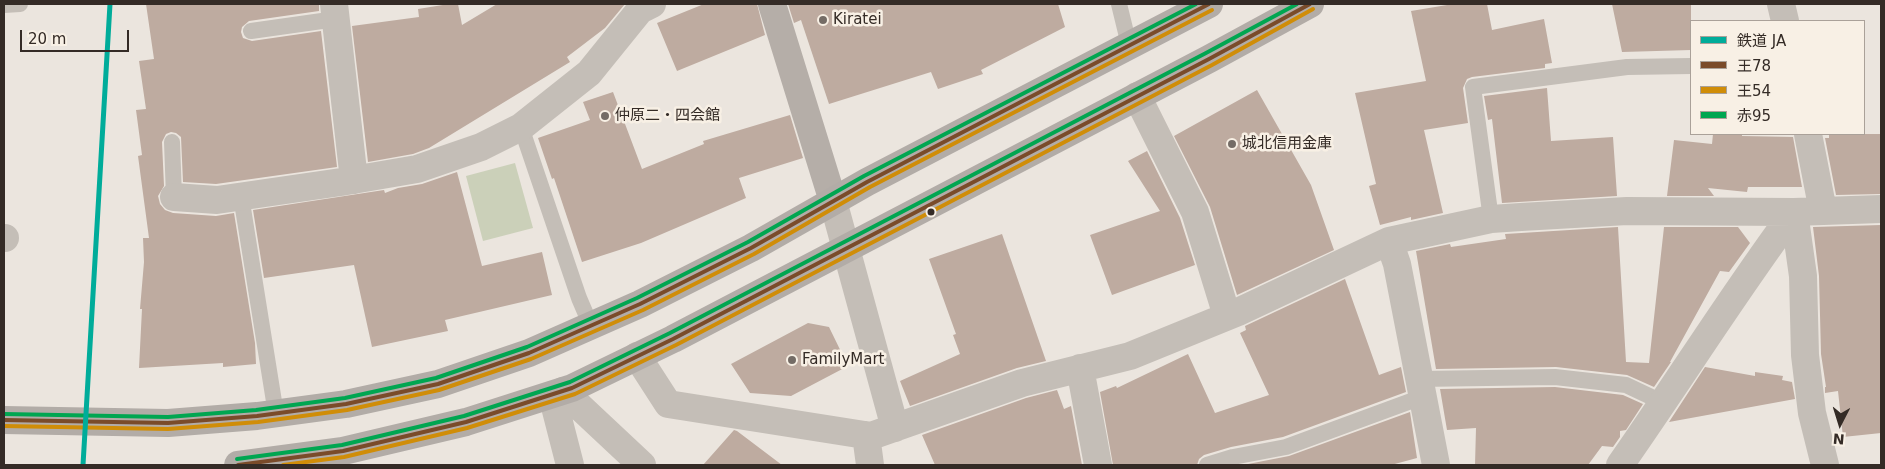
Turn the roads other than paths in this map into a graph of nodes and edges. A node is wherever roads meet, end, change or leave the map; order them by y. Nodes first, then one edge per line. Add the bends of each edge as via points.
1 (20, 4) edge
2 (652, 4) edge
3 (772, 4) edge
4 (1119, 4) edge
5 (1209, 4) edge
6 (1310, 4) edge
7 (1781, 4) edge
8 (4, 6) edge
9 (335, 11) edge
10 (1785, 20) edge
11 (251, 31) dead end
12 (1130, 45) junction
13 (1690, 66) edge
14 (1137, 96) junction
15 (521, 127) junction
16 (1808, 135) edge
17 (172, 142) dead end
18 (354, 180) junction
19 (241, 196) junction
20 (174, 197) joint
21 (834, 201) junction
22 (1881, 209) edge
23 (1823, 210) junction
24 (1794, 212) junction
25 (1491, 219) junction
26 (1389, 241) junction
27 (848, 248) junction
28 (1227, 316) junction
29 (591, 326) junction
30 (637, 356) junction
31 (1080, 368) junction
32 (1420, 388) junction
33 (558, 393) junction
34 (1664, 403) junction
35 (276, 414) junction
36 (4, 420) edge
37 (896, 428) junction
38 (866, 435) junction
39 (294, 462) edge
40 (238, 465) edge
41 (570, 465) edge
42 (642, 465) edge
43 (870, 465) edge
44 (1098, 465) edge
45 (1207, 465) edge
46 (1436, 465) edge
47 (1620, 465) edge
48 (1825, 465) edge

1 - 8 lane
2 - 15 street via 640,10 589,73
3 - 21 street
4 - 12 lane
5 - 12 main road
6 - 14 main road
7 - 10 street
9 - 11 lane
9 - 18 street
12 - 21 main road
13 - 25 lane via 1627,67 1473,87
14 - 27 main road
14 - 28 street via 1195,212
15 - 18 street via 481,147 417,169
15 - 29 lane
16 - 23 street
17 - 20 lane
18 - 19 street
19 - 20 street via 217,200
19 - 35 lane
21 - 27 street
21 - 29 main road via 751,248
22 - 23 street
23 - 24 street
24 - 25 street via 1627,211
24 - 34 street
24 - 48 street via 1803,276 1805,354 1812,413
25 - 26 street
26 - 28 street
26 - 32 street via 1397,264
27 - 30 main road
27 - 37 street
28 - 31 street via 1130,356
29 - 35 main road via 529,353 438,384 346,404
30 - 33 main road
30 - 38 street via 668,404
31 - 37 street via 1022,383
31 - 44 street
32 - 34 lane via 1554,377 1626,385
32 - 45 lane via 1286,447
32 - 46 street
33 - 39 main road via 466,422
33 - 41 street
33 - 42 street
34 - 47 street
35 - 36 main road via 168,423
37 - 38 street
38 - 43 street
39 - 40 main road

